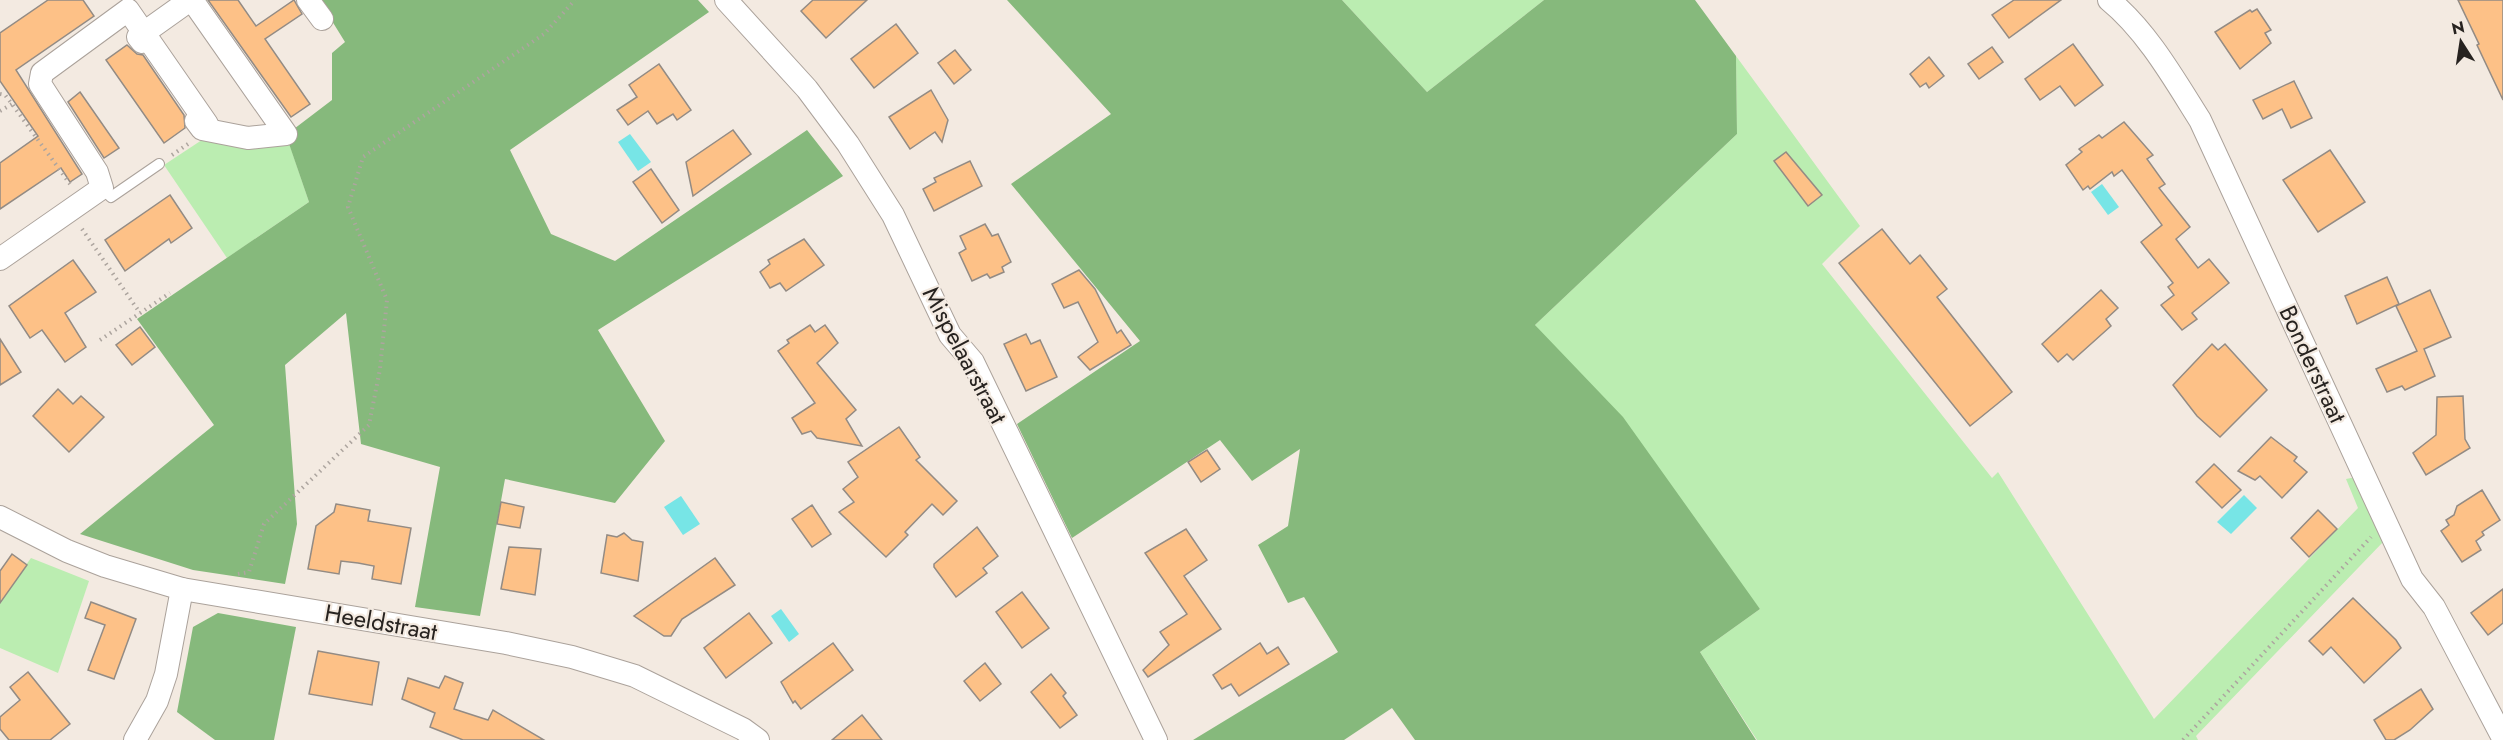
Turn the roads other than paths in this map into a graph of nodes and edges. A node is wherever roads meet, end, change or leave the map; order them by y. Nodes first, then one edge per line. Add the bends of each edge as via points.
1 (308, 0) edge
2 (726, 0) edge
3 (2109, 0) edge
4 (187, 1) edge
5 (130, 3) edge
6 (322, 19) dead end
7 (143, 33) junction
8 (272, 126) dead end
9 (159, 164) road end
10 (102, 188) junction
11 (0, 259) edge
12 (0, 517) edge
13 (182, 589) junction
14 (132, 737) edge
15 (2503, 738) edge
16 (758, 740) edge
17 (1156, 740) edge

1 - 6 street
2 - 17 street, Mispelaarstraat via 807,89 893,215 950,335 973,362
3 - 15 street, Bonderstraat via 2122,10 2168,69 2200,120 2412,579 2434,607
4 - 7 street
4 - 7 street via 286,134 248,138 208,127 202,129 138,37
4 - 8 street
5 - 7 street
5 - 10 street via 42,74 40,84 97,172
9 - 10 lane via 111,197
10 - 11 street
12 - 13 street, Heeldstraat via 105,566
13 - 14 street via 157,701
13 - 16 street, Heeldstraat via 242,596 572,657 635,676

